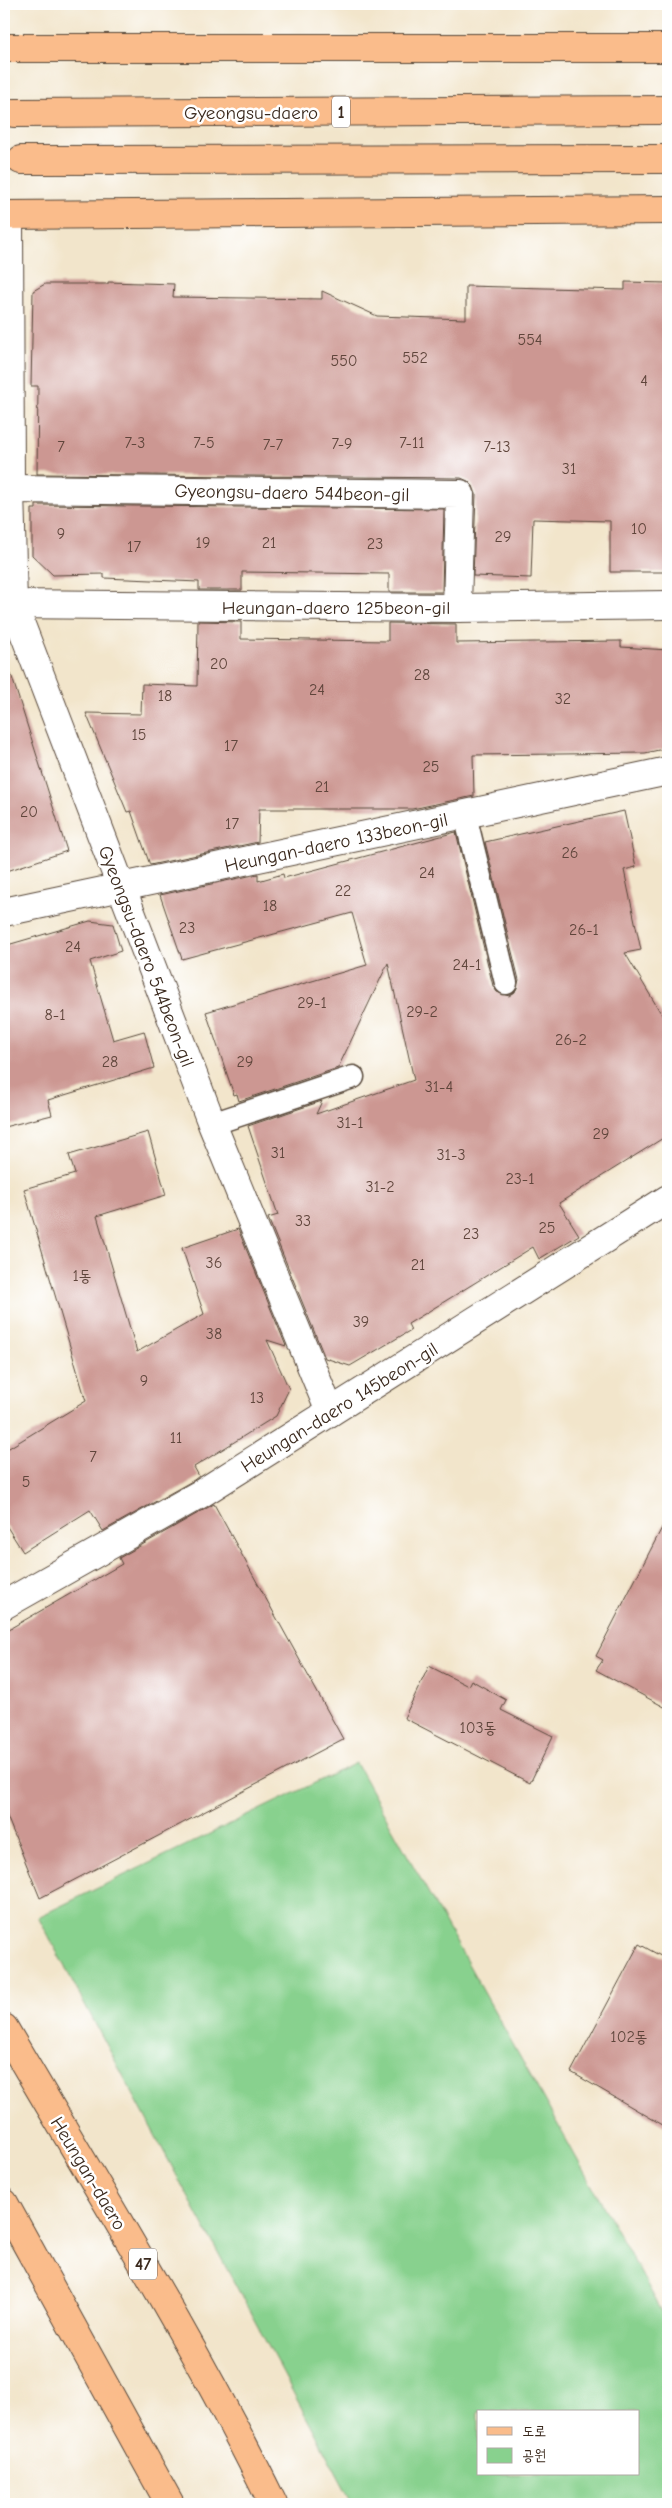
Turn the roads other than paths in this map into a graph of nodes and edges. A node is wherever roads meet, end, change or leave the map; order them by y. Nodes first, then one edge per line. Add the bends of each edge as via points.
1 (4, 48) edge
2 (668, 48) edge
3 (668, 110) edge
4 (14, 113) dead end
5 (668, 159) edge
6 (22, 160) dead end
7 (668, 210) edge
8 (6, 215) edge
9 (10, 489) junction
10 (8, 604) edge
11 (668, 605) edge
12 (457, 608) junction
13 (668, 771) edge
14 (465, 815) junction
15 (120, 887) junction
16 (4, 912) edge
17 (506, 983) dead end
18 (353, 1077) dead end
19 (212, 1124) junction
20 (668, 1199) edge
21 (330, 1412) junction
22 (4, 1605) edge
23 (4, 2028) edge
24 (4, 2203) edge
25 (170, 2504) edge
26 (273, 2504) edge

1 - 2 main road
3 - 4 main road, Gyeongsu-daero / 1
5 - 6 main road
7 - 8 main road
8 - 9 street, Gyeongsu-daero 544beon-gil
9 - 10 street, Gyeongsu-daero 544beon-gil
9 - 12 street, Gyeongsu-daero 544beon-gil via 460,494
10 - 12 street, Heungan-daero 125beon-gil
10 - 15 street, Gyeongsu-daero 544beon-gil
11 - 12 street, Heungan-daero 125beon-gil
13 - 14 street, Heungan-daero 133beon-gil
14 - 15 street, Heungan-daero 133beon-gil
14 - 17 lane
15 - 16 street, Heungan-daero 133beon-gil
15 - 19 street, Gyeongsu-daero 544beon-gil
18 - 19 lane
19 - 21 street, Gyeongsu-daero 544beon-gil
20 - 21 street, Heungan-daero 145beon-gil
21 - 22 street, Heungan-daero 145beon-gil via 202,1493
23 - 26 main road, Heungan-daero / 47 via 230,2417
24 - 25 main road

